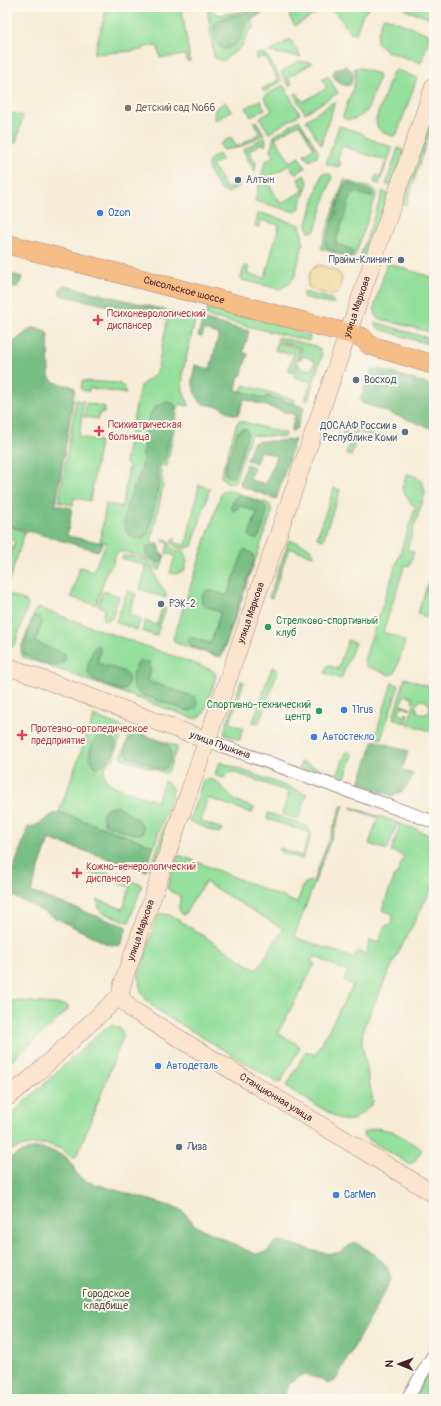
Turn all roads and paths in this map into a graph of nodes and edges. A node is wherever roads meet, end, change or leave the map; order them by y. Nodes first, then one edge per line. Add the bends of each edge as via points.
1 (434, 85) edge
2 (7, 244) edge
3 (355, 335) junction
4 (434, 353) edge
5 (434, 365) edge
6 (7, 666) edge
7 (206, 740) junction
8 (434, 822) edge
9 (120, 997) junction
10 (7, 1098) edge
11 (434, 1194) edge
12 (434, 1354) edge
13 (407, 1399) edge

1 - 3 street, улица Маркова
2 - 3 main road, Сысольское шоссе
3 - 4 main road, Сысольское шоссе via 373,334
3 - 5 main road, Сысольское шоссе via 369,344
3 - 7 street, улица Маркова
6 - 7 street, улица Пушкина
7 - 8 street, улица Пушкина
7 - 9 street, улица Маркова
9 - 10 street
9 - 11 street, Станционная улица via 131,1009
12 - 13 street

